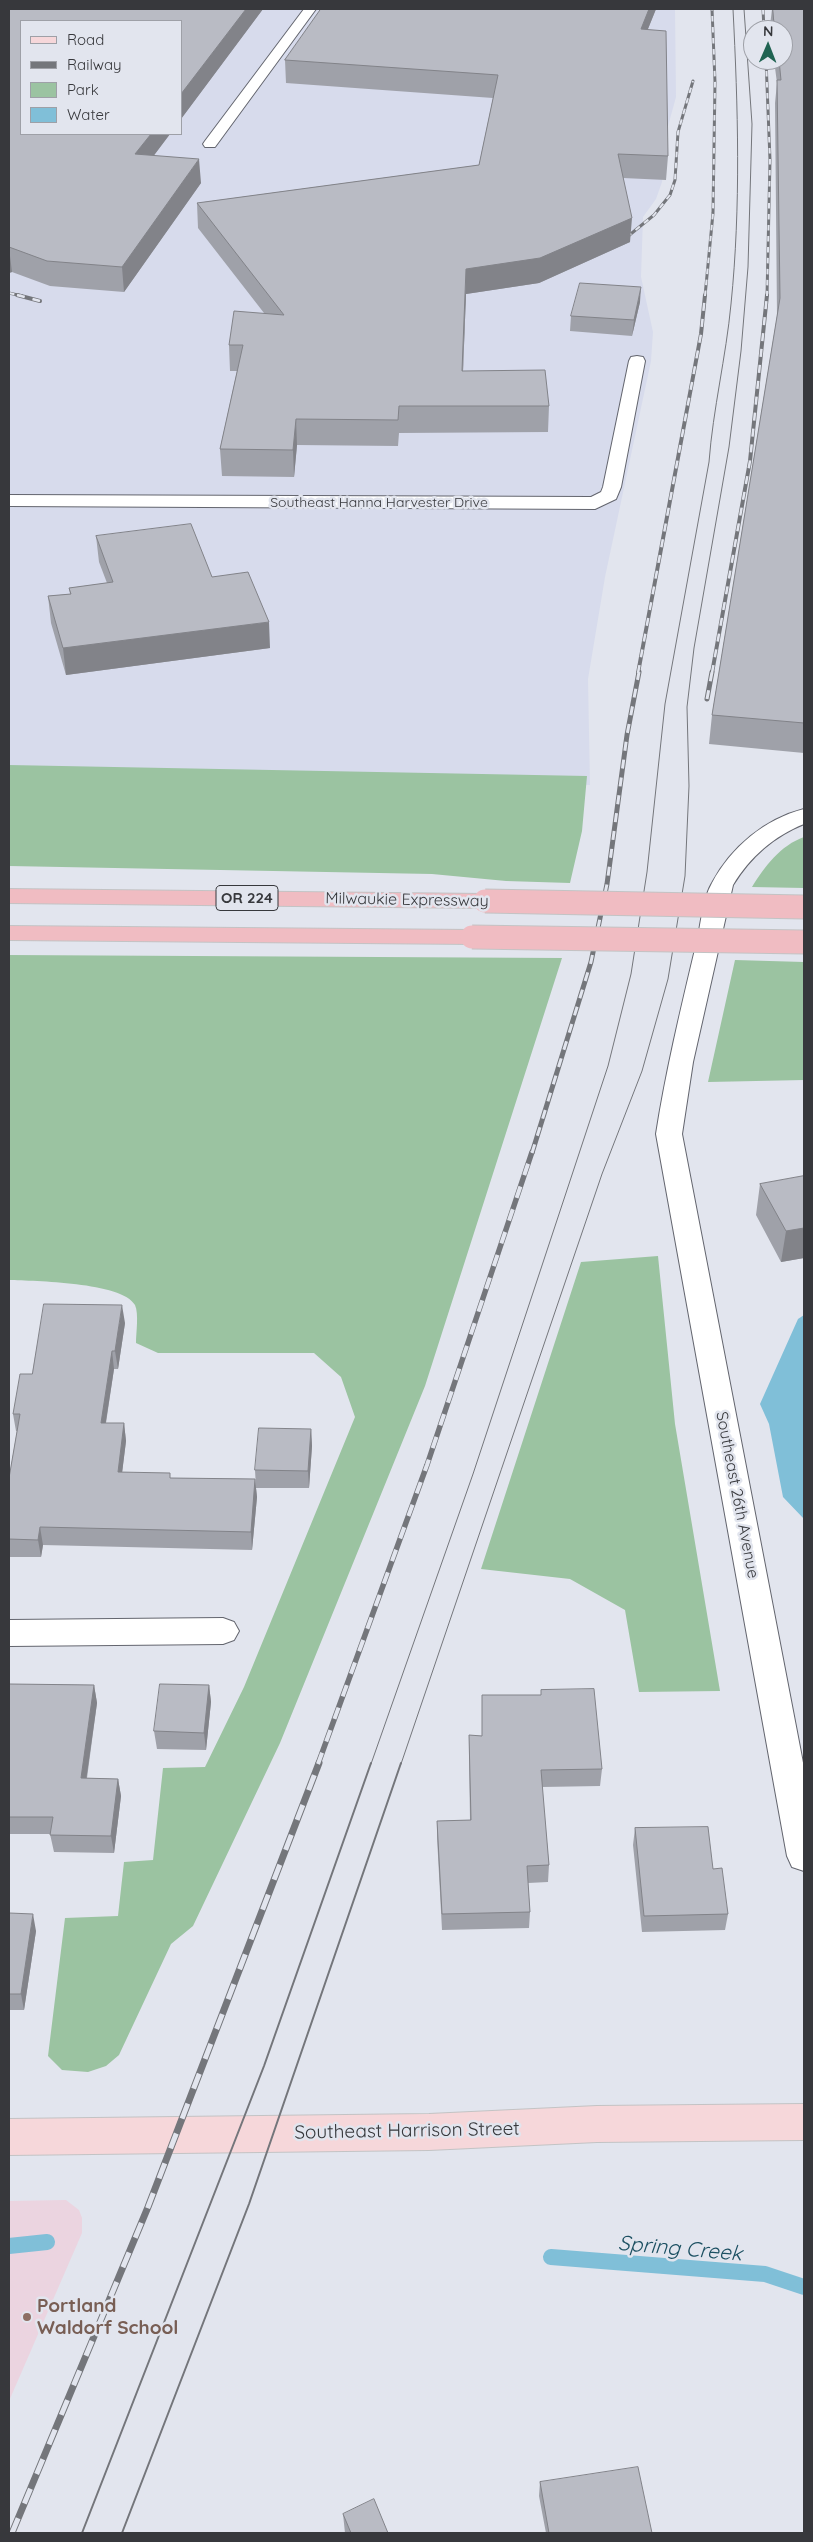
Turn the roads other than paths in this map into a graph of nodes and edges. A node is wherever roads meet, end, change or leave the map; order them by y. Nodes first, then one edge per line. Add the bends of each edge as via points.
1 (310, 9) edge
2 (210, 144) dead end
3 (637, 361) dead end
4 (9, 501) edge
5 (804, 816) edge
6 (9, 896) edge
7 (804, 907) edge
8 (9, 933) edge
9 (804, 942) edge
10 (223, 1631) dead end
11 (9, 1633) edge
12 (804, 1856) edge
13 (804, 2122) edge
14 (9, 2137) edge

1 - 2 street
3 - 4 street, Southeast Hanna Harvester Drive via 612,487 609,495 595,503
5 - 12 street, Southeast 26th Avenue via 770,830 756,841 731,868 722,885 680,1062 670,1134
6 - 7 highway, Milwaukie Expressway / OR 224, bridge
8 - 9 highway, OR 224, bridge
10 - 11 street
13 - 14 main road, Southeast Harrison Street via 597,2124 429,2132

